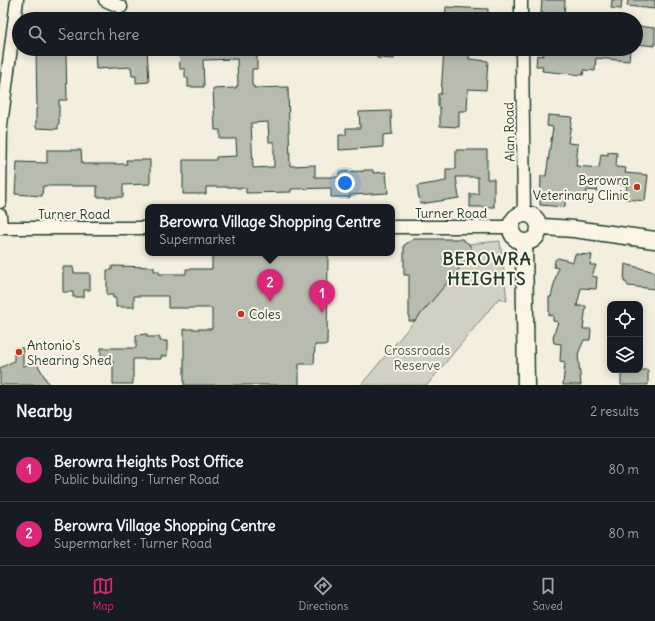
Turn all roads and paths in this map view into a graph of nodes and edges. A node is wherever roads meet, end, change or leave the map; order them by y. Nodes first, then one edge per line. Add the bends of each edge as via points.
1 (17, 0) edge
2 (105, 0) edge
3 (521, 0) edge
4 (121, 7) dead end
5 (15, 12) edge
6 (522, 12) edge
7 (12, 39) edge
8 (522, 56) edge
9 (0, 202) edge
10 (524, 214) junction
11 (0, 215) edge
12 (395, 227) edge
13 (510, 227) junction
14 (0, 228) edge
15 (145, 228) edge
16 (539, 228) junction
17 (655, 240) edge
18 (524, 242) junction
19 (526, 385) edge

1 - 5 street
2 - 4 street
3 - 6 street
7 - 9 street via 1,125
8 - 10 street, Alan Road
10 - 13 main road via 513,220
10 - 16 main road via 536,219
11 - 14 street
12 - 13 street, Turner Road
13 - 18 main road via 512,236
14 - 15 street, Turner Road
16 - 17 main road via 574,229
16 - 18 main road via 532,240
18 - 19 main road

